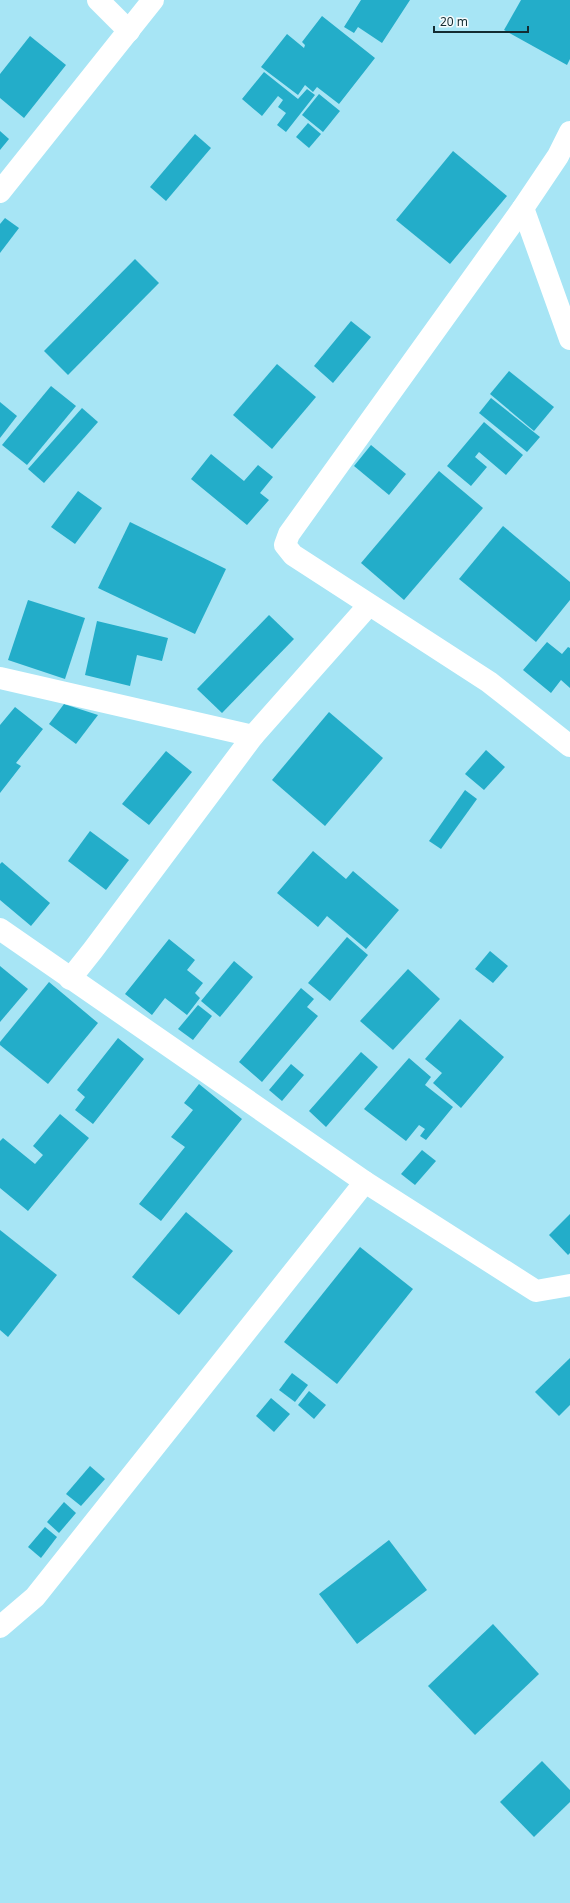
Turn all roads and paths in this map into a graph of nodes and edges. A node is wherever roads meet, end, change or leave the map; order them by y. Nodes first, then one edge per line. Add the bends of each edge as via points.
1 (98, 0) edge
2 (153, 0) edge
3 (129, 31) junction
4 (570, 132) edge
5 (0, 192) edge
6 (523, 208) junction
7 (570, 339) edge
8 (370, 605) junction
9 (0, 678) edge
10 (253, 736) junction
11 (570, 746) edge
12 (0, 929) edge
13 (70, 979) junction
14 (365, 1182) junction
15 (567, 1290) edge
16 (0, 1627) edge

1 - 3 street
2 - 3 street
3 - 5 street
4 - 6 street via 558,156
6 - 7 street
6 - 8 street via 289,534 285,545 292,555
8 - 10 street
8 - 11 street via 489,682
9 - 10 street
10 - 13 street
12 - 13 street
13 - 14 street via 222,1081
14 - 15 street via 536,1291
14 - 16 street via 34,1597

